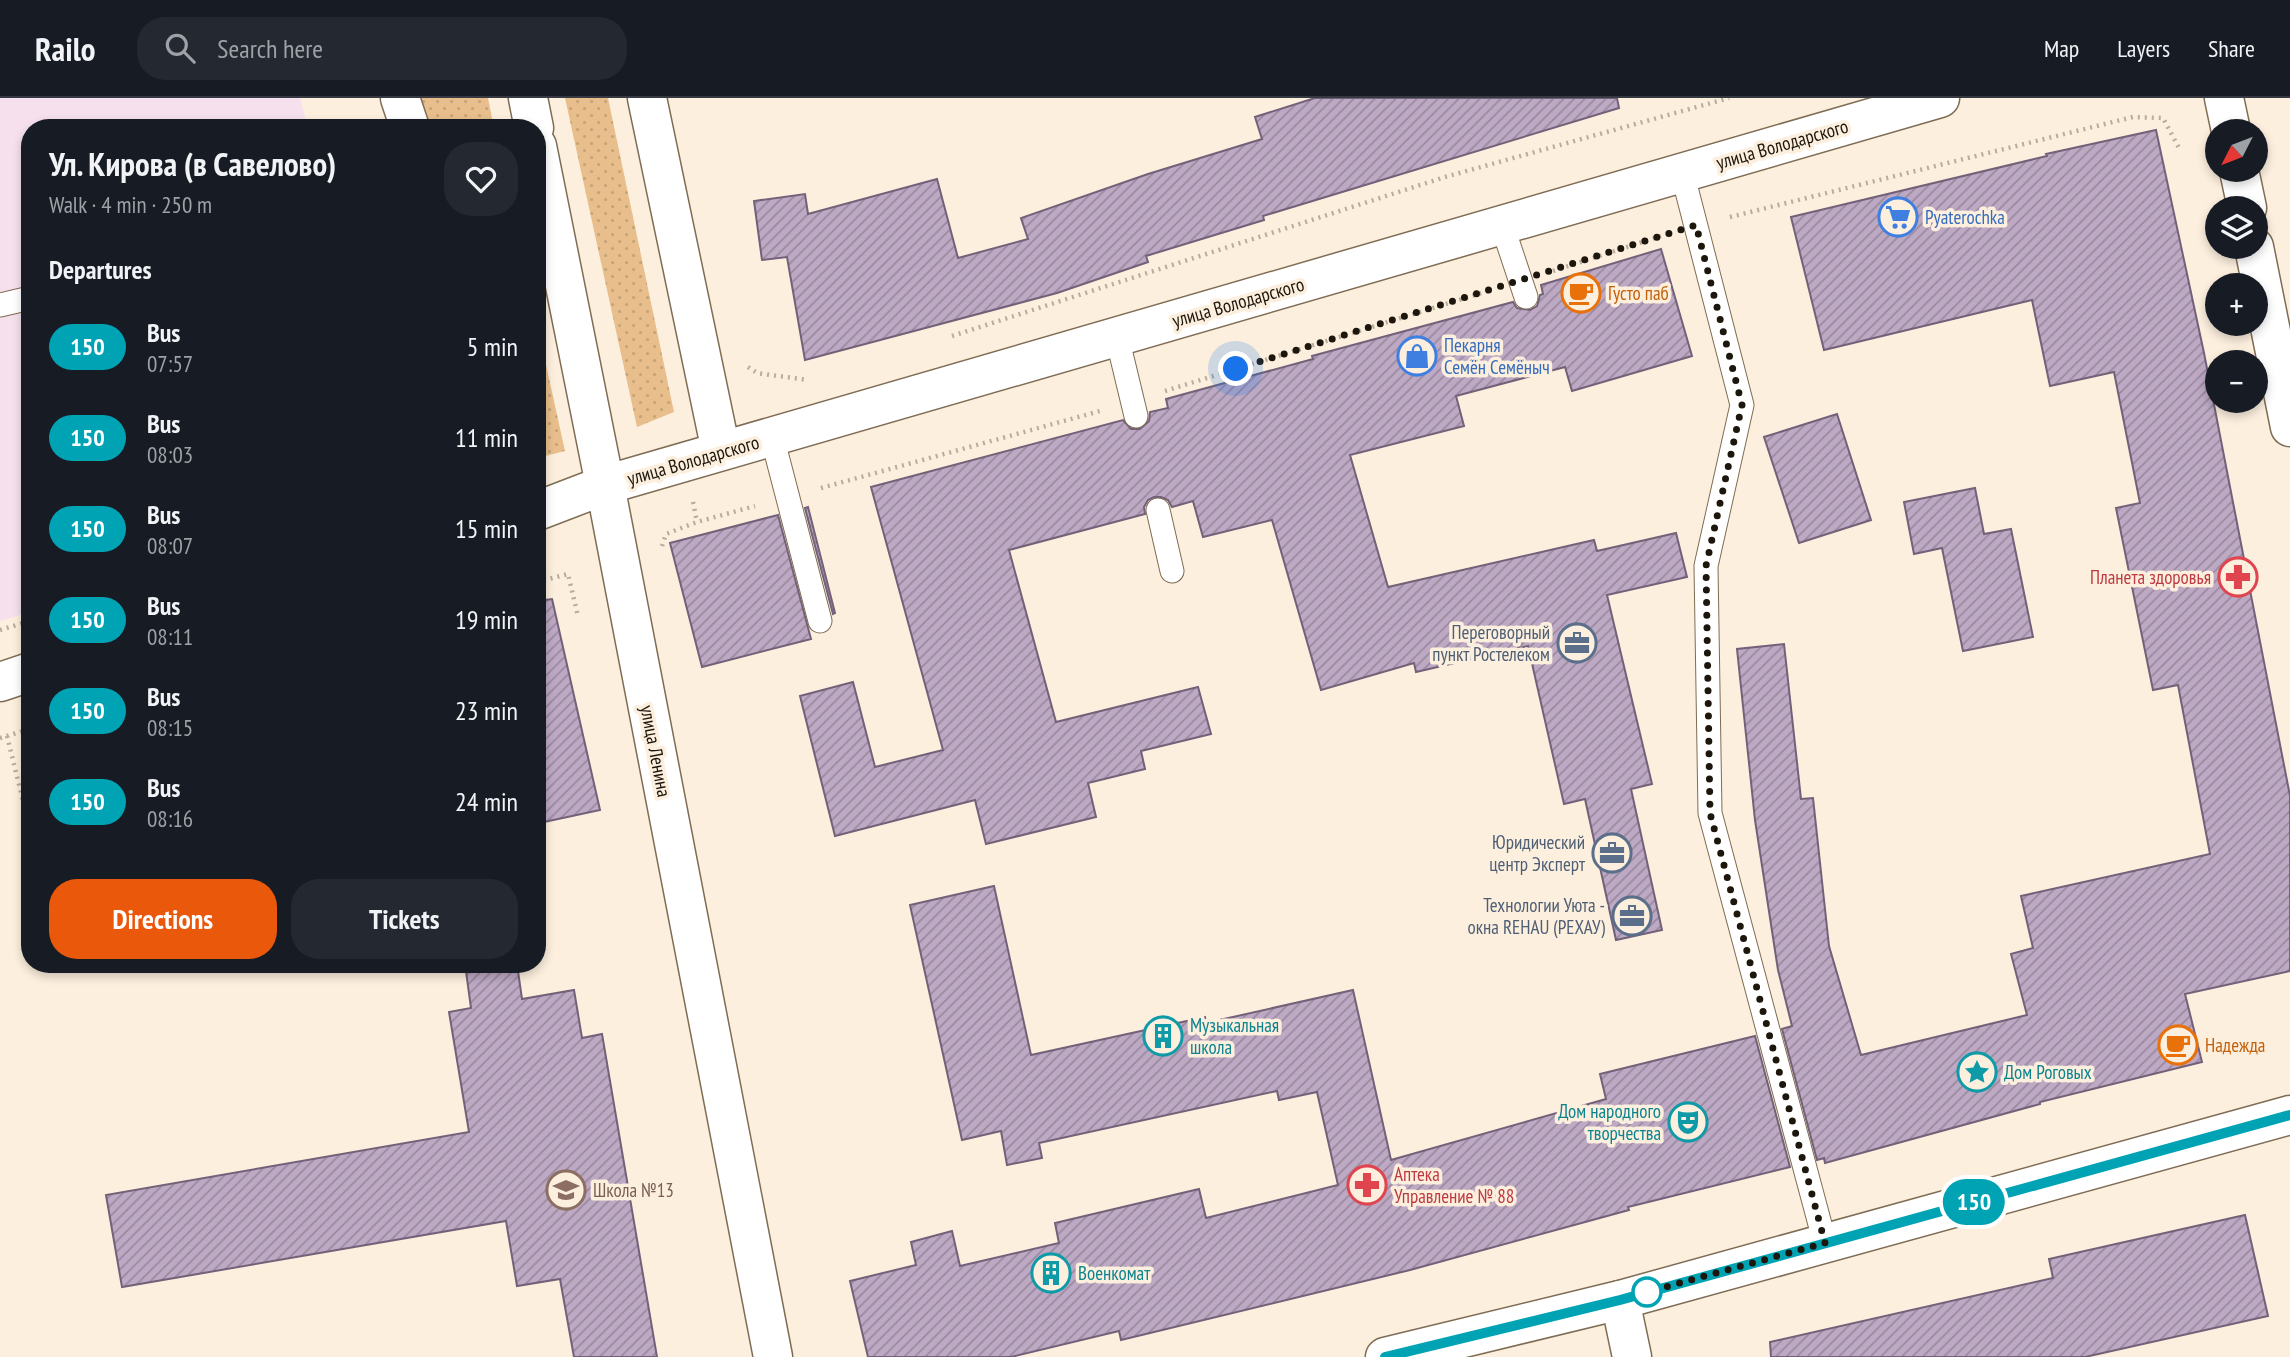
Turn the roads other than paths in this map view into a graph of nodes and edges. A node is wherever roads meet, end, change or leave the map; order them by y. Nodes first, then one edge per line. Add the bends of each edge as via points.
1 (400, 98) edge
2 (528, 98) edge
3 (647, 98) edge
4 (1940, 98) edge
5 (2224, 98) edge
6 (407, 119) edge
7 (532, 119) edge
8 (2228, 119) edge
9 (1682, 172) junction
10 (546, 191) edge
11 (1502, 225) junction
12 (2256, 259) edge
13 (1523, 289) road end
14 (21, 300) edge
15 (0, 305) edge
16 (1117, 337) junction
17 (1134, 409) road end
18 (2290, 427) edge
19 (772, 437) junction
20 (722, 452) junction
21 (605, 485) junction
22 (546, 508) edge
23 (1158, 510) dead end
24 (1172, 571) dead end
25 (820, 621) dead end
26 (21, 675) edge
27 (0, 682) edge
28 (2290, 1115) edge
29 (1825, 1243) junction
30 (1620, 1300) junction
31 (773, 1357) edge
32 (1385, 1357) edge
33 (1632, 1357) edge

1 - 6 main road
2 - 7 main road
3 - 20 main road
4 - 9 main road, улица Володарского
5 - 8 main road
9 - 11 main road, улица Володарского
9 - 29 lane via 1742,405 1706,566 1710,813
10 - 21 main road, улица Ленина
11 - 13 lane
11 - 16 main road, улица Володарского
12 - 18 main road
14 - 15 lane
16 - 17 lane
16 - 19 main road, улица Володарского
19 - 20 main road, улица Володарского
19 - 25 lane
20 - 21 main road, улица Володарского
21 - 22 main road, улица Володарского
21 - 31 main road, улица Ленина
23 - 24 lane
26 - 27 main road
28 - 29 main road
29 - 30 main road
30 - 32 main road
30 - 33 main road

